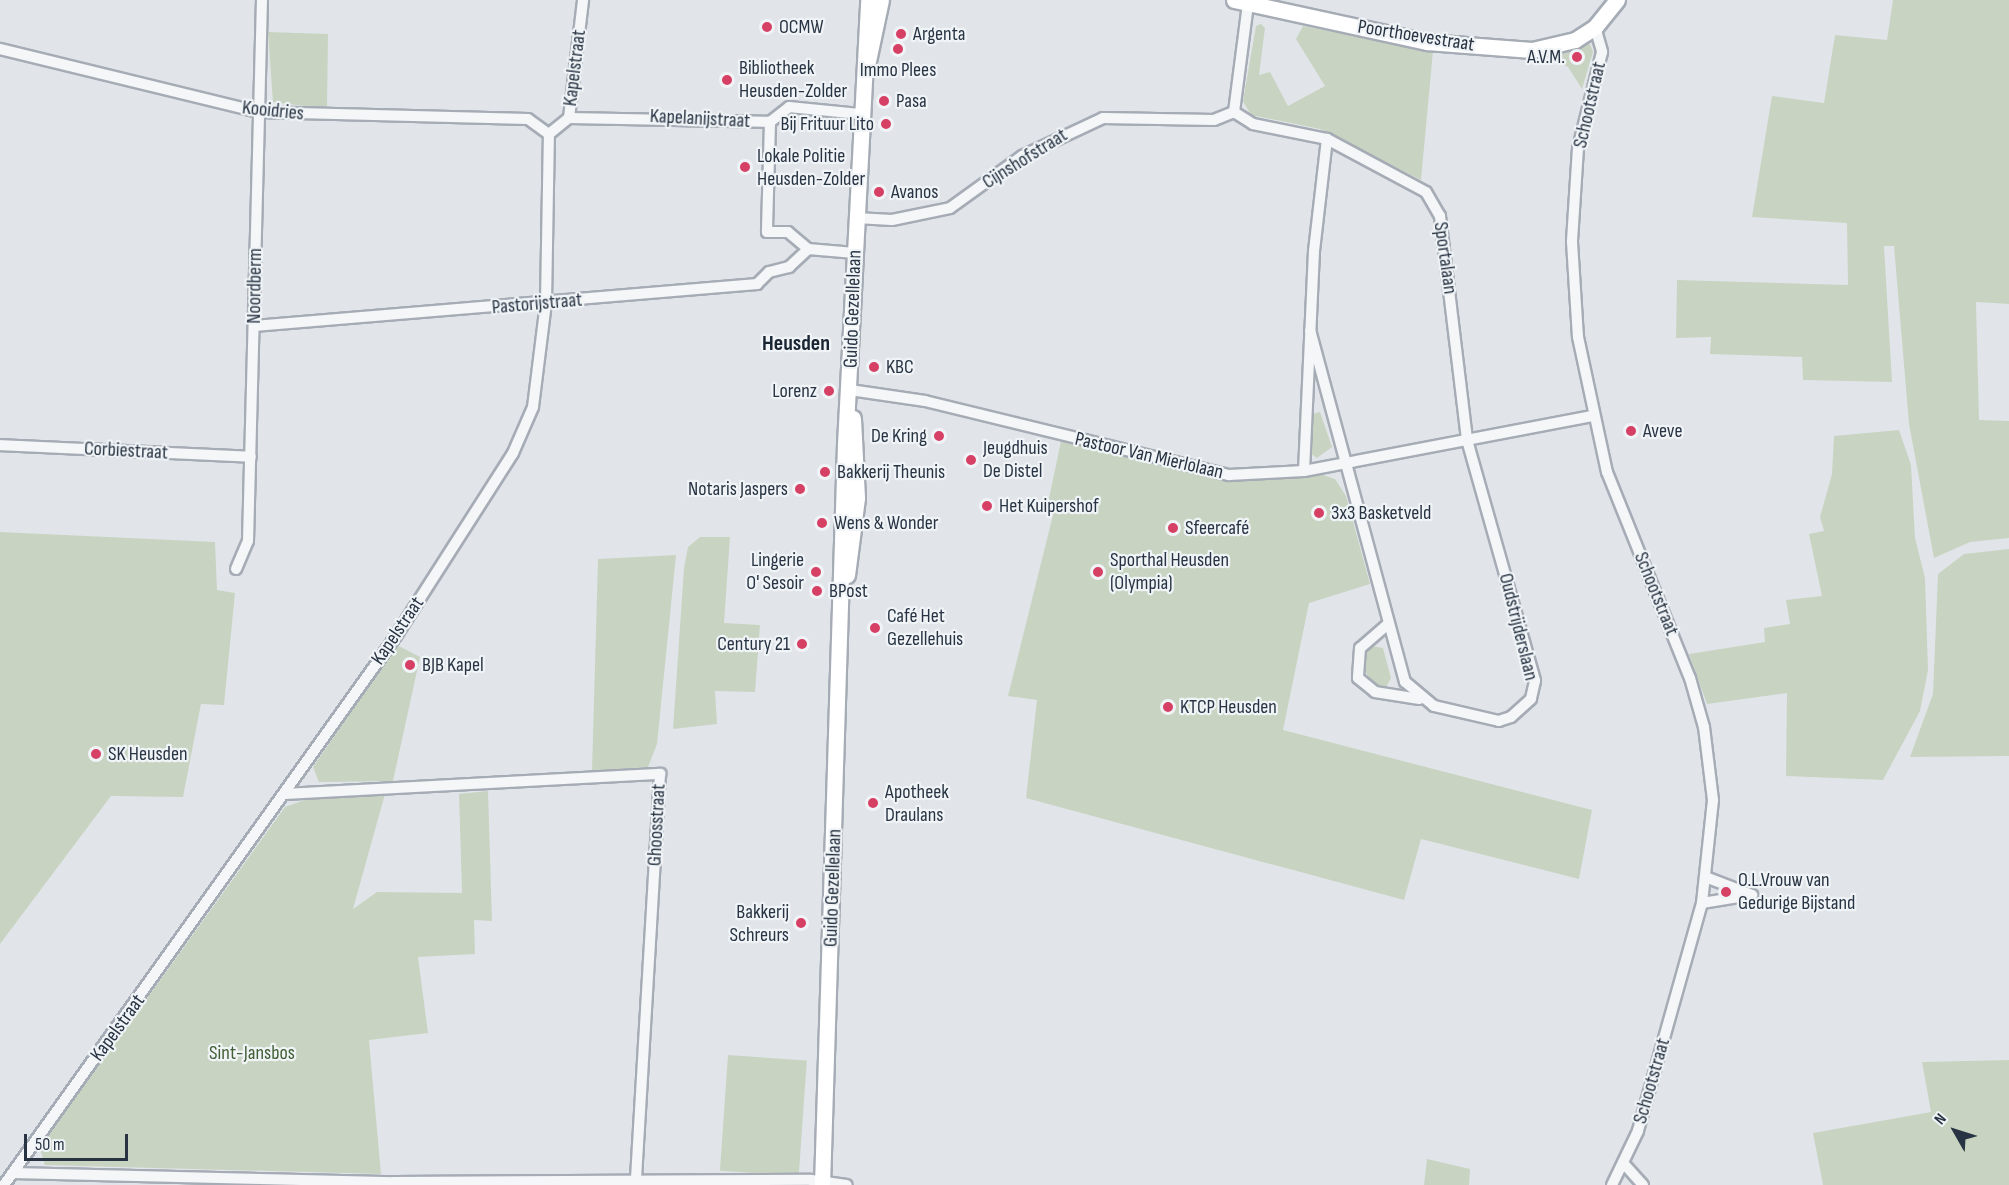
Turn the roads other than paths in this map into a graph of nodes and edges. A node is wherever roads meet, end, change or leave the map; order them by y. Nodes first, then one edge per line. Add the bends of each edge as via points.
1 (262, 0) edge
2 (583, 0) edge
3 (868, 0) edge
4 (880, 0) edge
5 (1617, 0) edge
6 (1241, 2) edge
7 (1284, 5) edge
8 (1595, 27) junction
9 (0, 49) edge
10 (866, 69) junction
11 (259, 112) junction
12 (1234, 112) junction
13 (860, 114) junction
14 (569, 118) junction
15 (770, 122) junction
16 (549, 134) junction
17 (1327, 139) junction
18 (856, 218) junction
19 (808, 249) junction
20 (855, 253) junction
21 (546, 302) junction
22 (254, 326) junction
23 (1310, 331) junction
24 (850, 395) junction
25 (1591, 416) junction
26 (1467, 440) junction
27 (0, 445) edge
28 (251, 457) junction
29 (1342, 463) junction
30 (1304, 471) junction
31 (236, 569) dead end
32 (1388, 624) junction
33 (1419, 699) junction
34 (285, 795) junction
35 (1708, 878) junction
36 (1702, 903) junction
37 (1624, 1165) junction
38 (13, 1173) junction
39 (636, 1179) junction
40 (822, 1183) edge
41 (394, 1184) edge
42 (4, 1185) edge
43 (847, 1185) edge
44 (1612, 1185) edge
45 (1643, 1185) edge

1 - 11 street, Noordberm
2 - 14 street, Kapelstraat
3 - 10 main road
4 - 10 main road
5 - 8 main road
6 - 7 main road, Poorthoevestraat
6 - 12 street
7 - 8 main road, Poorthoevestraat via 1427,42 1511,49 1552,48
8 - 25 street, Schootstraat via 1602,52 1578,148 1572,242 1578,338
9 - 11 street, Kooidries
10 - 13 main road, Guido Gezellelaan
11 - 16 street, Kooidries via 528,119
11 - 22 street, Noordberm
12 - 17 street, Sportalaan via 1253,124
12 - 18 street, Cijnshofstraat via 1214,120 1103,118 1022,156 950,208 892,220
13 - 15 street, Kapelanijstraat via 789,106
13 - 18 main road, Guido Gezellelaan
14 - 15 street, Kapelanijstraat via 658,116
14 - 16 street, Kapelstraat
15 - 19 street via 767,232 788,232
16 - 21 street, Kapelstraat
17 - 23 street
17 - 26 street, Sportalaan via 1426,192 1435,204
18 - 20 main road, Guido Gezellelaan
19 - 20 street
19 - 21 street, Pastorijstraat via 789,267 769,272 757,284
20 - 24 main road, Guido Gezellelaan
21 - 22 street, Pastorijstraat
21 - 34 street, Kapelstraat via 532,407 513,453 396,636
22 - 28 street, Noordberm
23 - 29 street
23 - 30 street
24 - 30 street, Pastoor Van Mierlolaan via 926,401 1208,472 1259,476
24 - 40 main road, Guido Gezellelaan
25 - 26 street, Pastoor Van Mierlolaan
25 - 35 street, Schootstraat via 1704,726 1713,800
26 - 29 street, Pastoor Van Mierlolaan
26 - 33 street, Oudstrijderslaan via 1535,681 1523,708 1498,721
27 - 28 street, Corbiestraat
28 - 31 street, Noordberm via 248,541
29 - 30 street, Pastoor Van Mierlolaan
29 - 32 street
32 - 33 street via 1405,682
32 - 33 street, Oudstrijderslaan via 1360,648 1358,678 1375,692
34 - 38 street, Kapelstraat
34 - 39 street, Ghoosstraat via 660,774
35 - 36 street, Schootstraat
35 - 36 street via 1752,895
36 - 37 street, Schootstraat
37 - 44 street, Schootstraat
37 - 45 street
38 - 41 street
38 - 42 street, Kapelstraat
39 - 40 street
39 - 41 street
40 - 43 street

